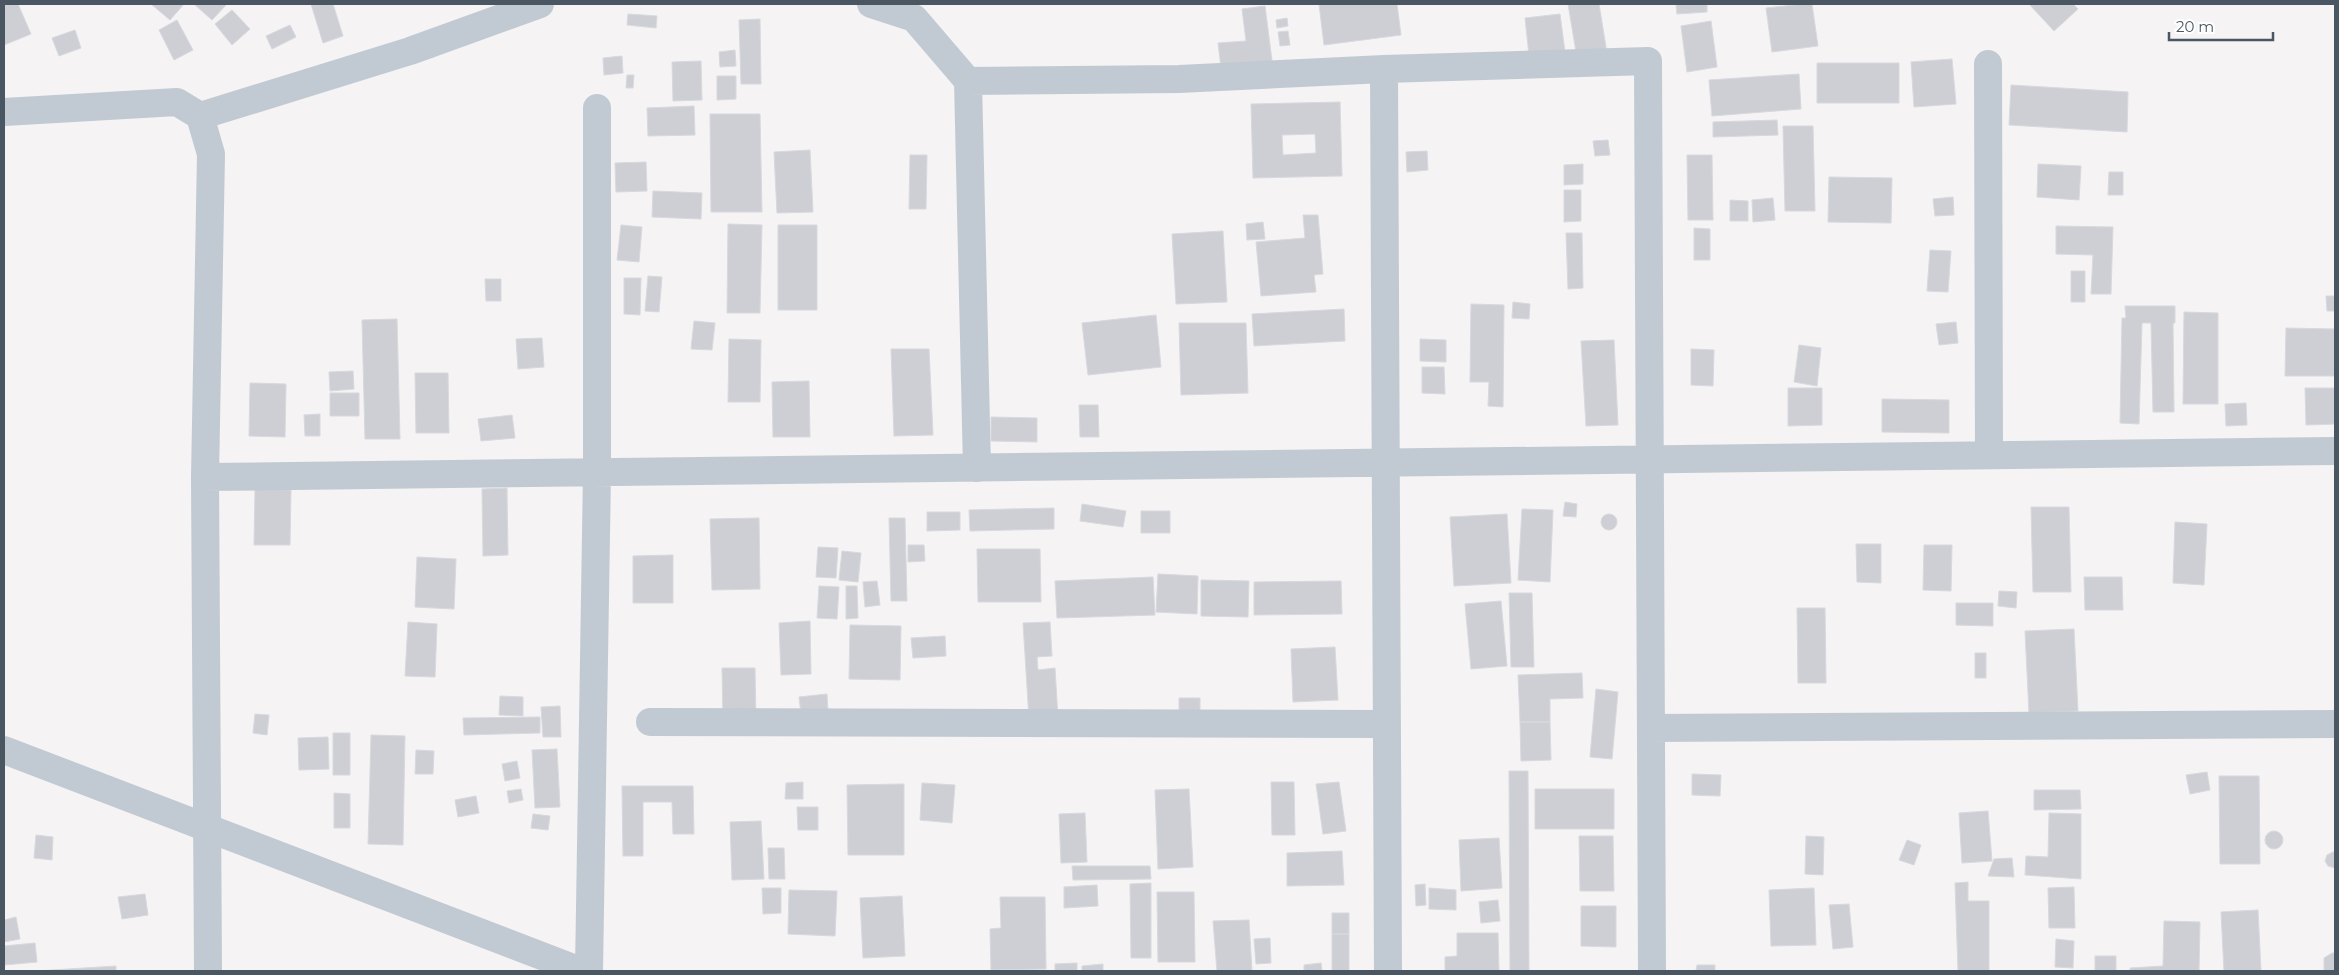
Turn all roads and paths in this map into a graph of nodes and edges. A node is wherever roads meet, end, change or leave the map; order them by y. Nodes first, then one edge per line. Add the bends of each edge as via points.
1 (540, 4) edge
2 (871, 4) edge
3 (1988, 64) dead end
4 (1384, 69) junction
5 (968, 81) junction
6 (597, 108) dead end
7 (4, 112) edge
8 (200, 116) junction
9 (2335, 452) edge
10 (1989, 455) junction
11 (1650, 460) junction
12 (1386, 463) junction
13 (977, 468) junction
14 (597, 472) junction
15 (205, 477) junction
16 (650, 722) dead end
17 (1387, 724) junction
18 (2335, 724) edge
19 (1651, 728) junction
20 (4, 750) edge
21 (207, 826) junction
22 (208, 971) edge
23 (581, 971) edge
24 (589, 971) edge
25 (1388, 971) edge
26 (1652, 971) edge

1 - 8 street via 410,51
2 - 5 street via 914,18
3 - 10 street
4 - 5 street via 1179,79
4 - 11 street via 1648,61
4 - 12 street
5 - 13 street
6 - 14 street
7 - 8 street via 177,102
8 - 15 street via 211,154
9 - 10 street
10 - 11 street
11 - 12 street
11 - 19 street
12 - 13 street
12 - 17 street
13 - 14 street
14 - 15 street
14 - 24 street
15 - 21 street
16 - 17 street
17 - 25 street
18 - 19 street
19 - 26 street
20 - 21 street
21 - 22 street
21 - 23 street

